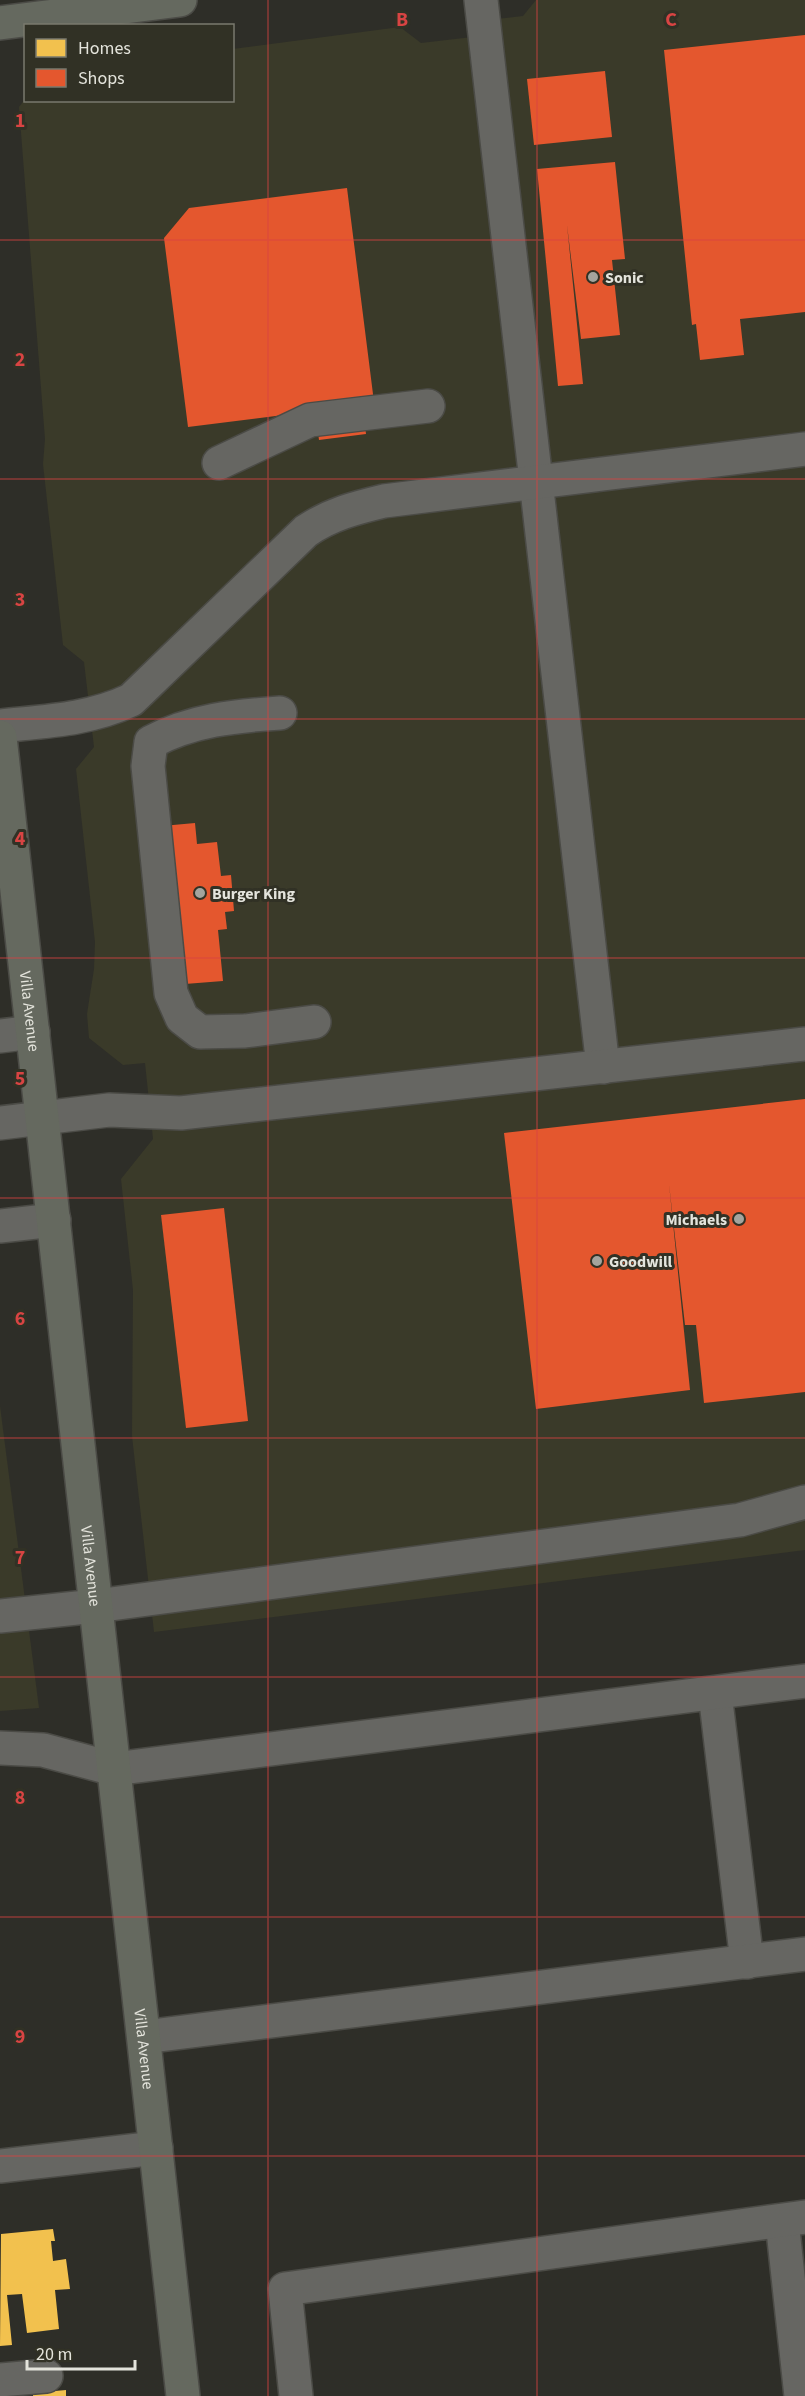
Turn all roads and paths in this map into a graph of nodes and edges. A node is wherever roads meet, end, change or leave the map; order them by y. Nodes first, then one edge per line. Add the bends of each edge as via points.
1 (180, 0) edge
2 (481, 0) edge
3 (0, 23) edge
4 (428, 406) dead end
5 (805, 449) edge
6 (219, 463) dead end
7 (536, 482) junction
8 (280, 713) dead end
9 (0, 726) edge
10 (0, 737) edge
11 (314, 1022) dead end
12 (33, 1032) junction
13 (0, 1036) edge
14 (805, 1044) edge
15 (603, 1067) junction
16 (42, 1118) junction
17 (0, 1123) edge
18 (54, 1220) junction
19 (0, 1226) edge
20 (805, 1502) edge
21 (96, 1605) junction
22 (0, 1616) edge
23 (805, 1682) edge
24 (715, 1693) junction
25 (0, 1748) edge
26 (114, 1769) junction
27 (805, 1954) edge
28 (747, 1962) junction
29 (144, 2037) junction
30 (156, 2148) junction
31 (0, 2166) edge
32 (794, 2219) edge
33 (46, 2376) dead end
34 (0, 2380) edge
35 (183, 2396) edge
36 (296, 2396) edge
37 (801, 2396) edge

1 - 3 main road
2 - 7 street
4 - 6 street via 310,420
5 - 7 street
7 - 9 street via 384,501 324,519 306,531 131,700 82,718
7 - 15 street
8 - 11 street via 209,720 151,741 148,766 171,993 182,1018 200,1032
10 - 12 main road, Villa Avenue
12 - 13 street
12 - 16 main road, Villa Avenue
14 - 15 street
15 - 16 street via 182,1113 109,1110
16 - 17 street
16 - 18 main road, Villa Avenue
18 - 19 street
18 - 21 main road, Villa Avenue
20 - 21 street via 740,1520
21 - 22 street
21 - 26 main road, Villa Avenue
23 - 24 street
24 - 26 street
24 - 28 street
25 - 26 street via 43,1750
26 - 29 main road, Villa Avenue
27 - 28 street
28 - 29 street
29 - 30 main road, Villa Avenue
30 - 31 street
30 - 35 main road, Villa Avenue
32 - 36 street via 285,2289
32 - 37 street
33 - 34 street

